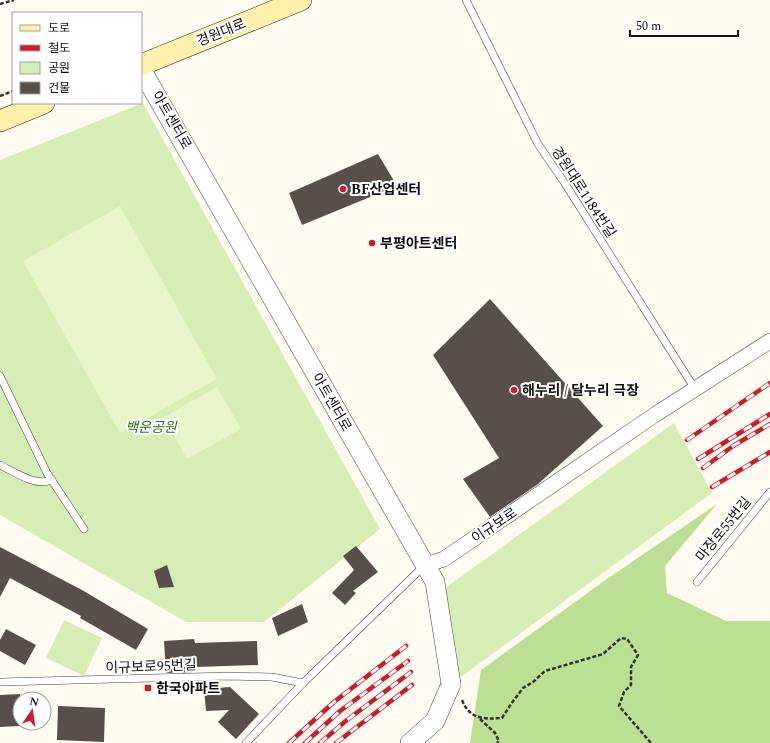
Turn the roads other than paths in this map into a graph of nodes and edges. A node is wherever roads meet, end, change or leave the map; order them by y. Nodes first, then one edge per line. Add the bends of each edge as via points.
1 (301, 0) edge
2 (466, 0) edge
3 (142, 65) edge
4 (142, 71) edge
5 (42, 104) edge
6 (0, 121) edge
7 (770, 341) edge
8 (0, 376) edge
9 (695, 389) junction
10 (0, 465) edge
11 (52, 480) junction
12 (770, 492) edge
13 (84, 529) dead end
14 (426, 565) junction
15 (697, 582) dead end
16 (0, 682) edge
17 (303, 683) junction
18 (246, 743) edge
19 (410, 743) edge

1 - 3 main road, 경원대로
2 - 9 lane, 경원대로1184번길 via 538,144
4 - 14 street, 아트센터로
5 - 6 main road
7 - 9 street, 이규보로
8 - 11 lane
9 - 14 street, 이규보로 via 444,559
10 - 11 lane via 35,482
11 - 13 lane
12 - 15 lane, 마장로55번길
14 - 17 lane, 이규보로
14 - 19 street, 아트센터로, bridge via 435,582 455,690 434,722
16 - 17 lane, 이규보로95번길 via 229,676 272,677
17 - 18 lane, 이규보로

